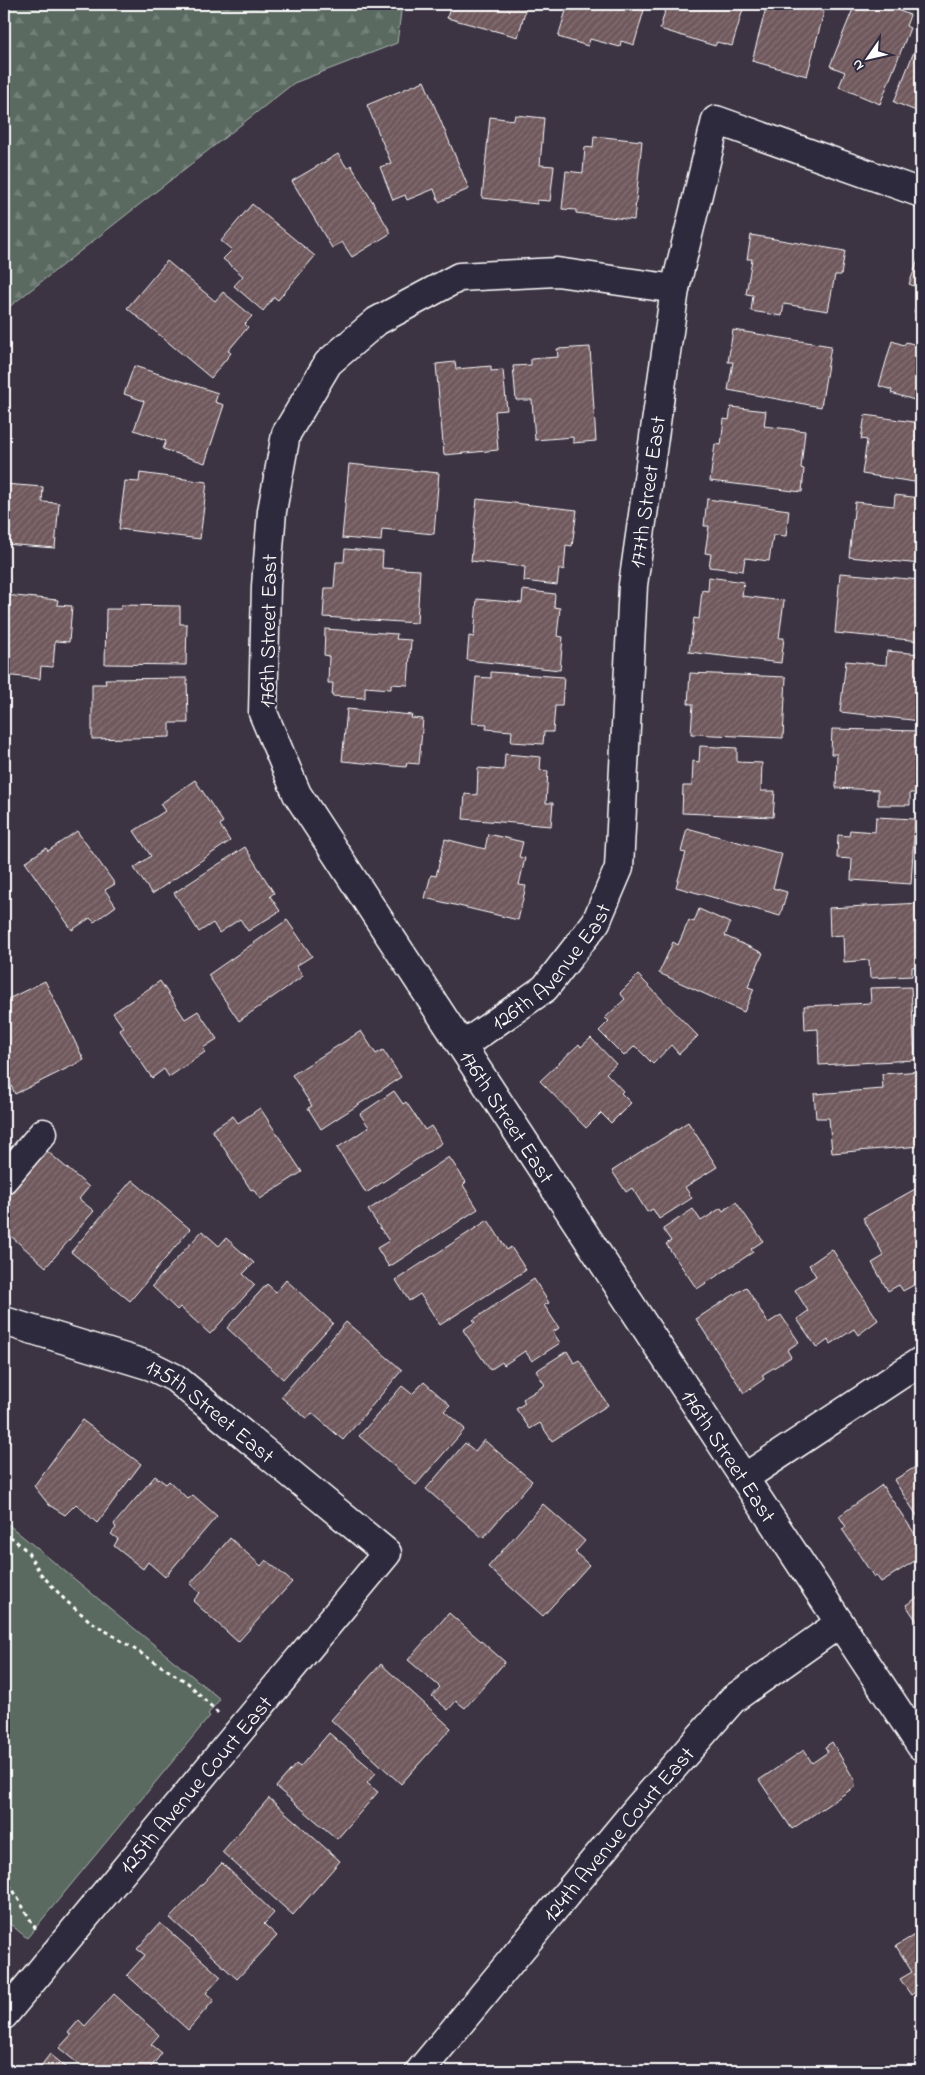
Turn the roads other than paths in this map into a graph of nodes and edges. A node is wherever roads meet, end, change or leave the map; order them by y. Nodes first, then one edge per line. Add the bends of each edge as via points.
1 (921, 193) edge
2 (675, 289) junction
3 (619, 868) joint
4 (462, 1046) junction
5 (43, 1133) dead end
6 (4, 1179) edge
7 (4, 1320) edge
8 (921, 1361) edge
9 (744, 1478) junction
10 (387, 1553) joint
11 (840, 1623) junction
12 (921, 1746) edge
13 (4, 2015) edge
14 (420, 2071) edge

1 - 2 street, 177th Street East via 716,120
2 - 3 street, 177th Street East via 633,585
2 - 4 street, 176th Street East via 558,272 459,277 377,321 328,363 286,434 270,530 264,615 263,712 296,794
3 - 4 street, 126th Avenue East via 596,922 545,988
4 - 9 street, 176th Street East
5 - 6 street
7 - 10 street, 175th Street East via 151,1366 175,1378
8 - 9 street
9 - 11 street, 176th Street East
10 - 13 street, 125th Avenue Court East
11 - 12 street, 176th Street East
11 - 14 street, 124th Avenue Court East via 733,1699 636,1810

